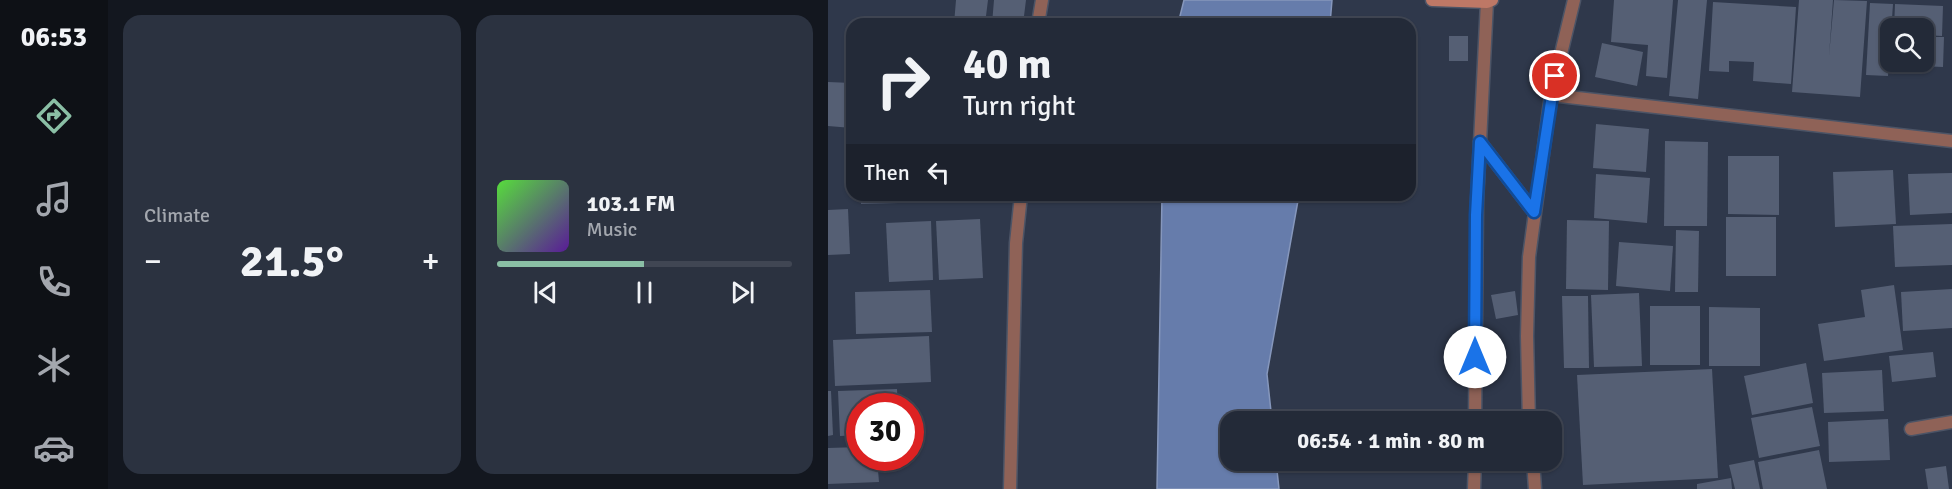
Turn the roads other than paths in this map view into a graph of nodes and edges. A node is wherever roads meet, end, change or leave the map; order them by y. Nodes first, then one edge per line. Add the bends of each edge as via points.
1 (1042, 0) edge
2 (1574, 0) edge
3 (1437, 1) edge
4 (1489, 1) edge
5 (1039, 18) edge
6 (1551, 95) junction
7 (1952, 141) edge
8 (1480, 142) junction
9 (1020, 201) edge
10 (1534, 212) junction
11 (1475, 411) edge
12 (1529, 411) edge
13 (1952, 422) edge
14 (1911, 429) dead end
15 (1475, 471) edge
16 (1534, 471) edge
17 (1010, 489) edge
18 (1474, 489) edge
19 (1535, 489) edge

1 - 5 street
2 - 6 street
3 - 4 main road
4 - 8 street
6 - 7 street
6 - 10 street
8 - 10 street
8 - 11 street
9 - 17 street
10 - 12 street via 1529,256
13 - 14 street
15 - 18 street
16 - 19 street

